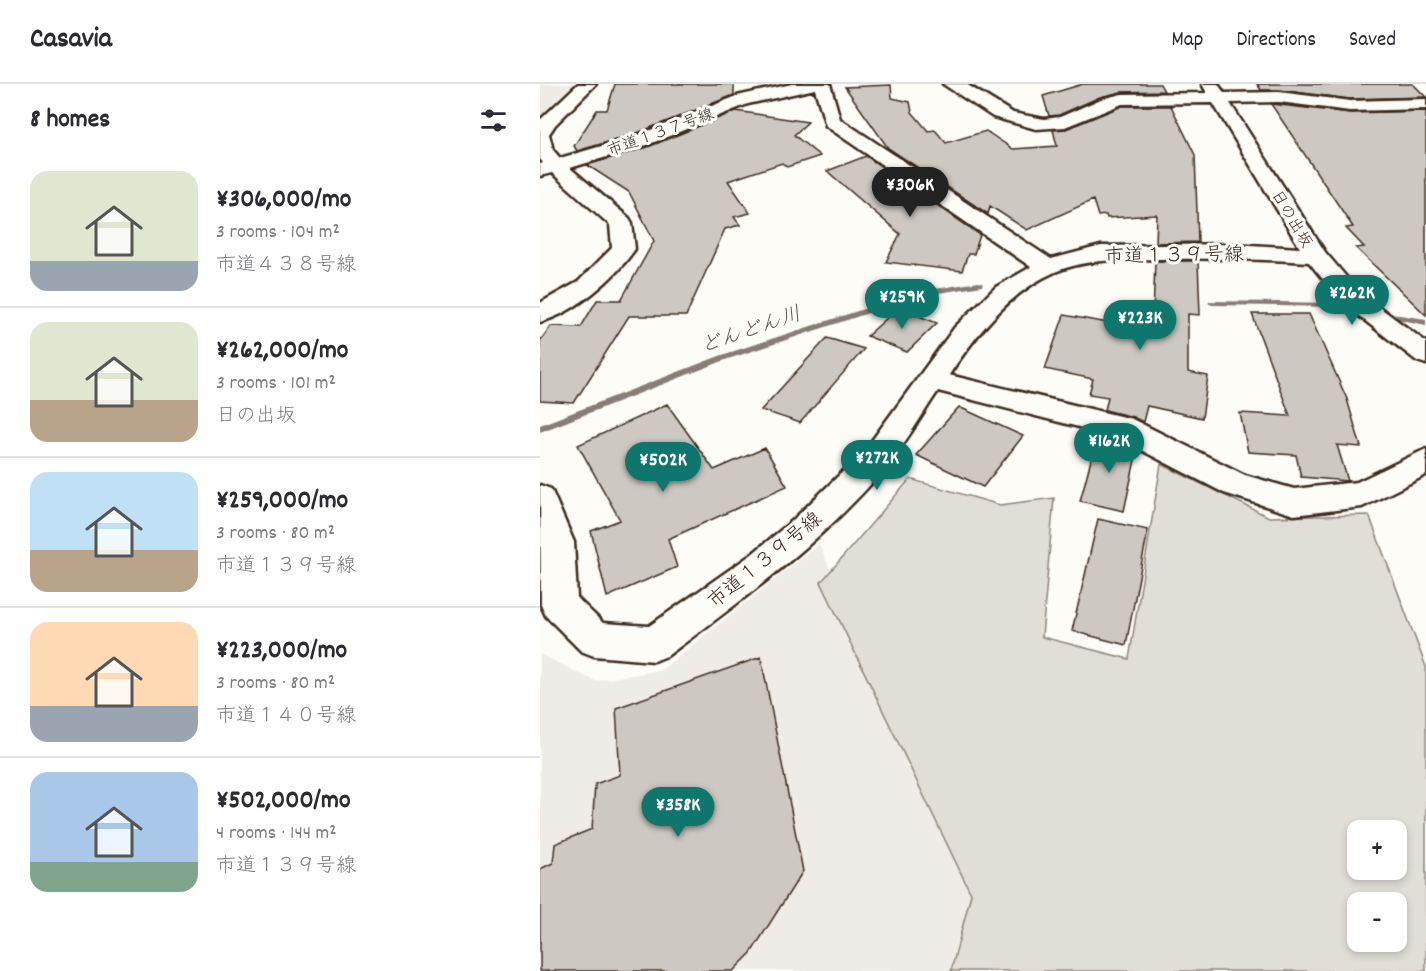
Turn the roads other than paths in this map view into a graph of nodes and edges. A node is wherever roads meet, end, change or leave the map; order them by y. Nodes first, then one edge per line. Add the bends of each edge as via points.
1 (588, 84) edge
2 (815, 84) edge
3 (822, 84) edge
4 (951, 84) edge
5 (1215, 91) edge
6 (1426, 104) edge
7 (548, 168) edge
8 (1316, 256) junction
9 (1047, 267) junction
10 (540, 314) edge
11 (1426, 355) edge
12 (930, 380) junction
13 (1426, 461) edge
14 (540, 498) edge
15 (549, 608) edge

1 - 7 street via 540,134
2 - 7 street, 市道１３７号線 via 743,100 640,141
3 - 9 street via 832,122
4 - 5 street via 963,87 1005,117 1035,123 1065,122 1122,99
5 - 6 street via 1350,106
5 - 8 street, 日の出坂
7 - 10 street via 621,223 624,249 588,287
8 - 9 street, 市道１３９号線 via 1233,251 1101,254
8 - 11 street, 日の出坂 via 1350,297
9 - 12 street, 市道１３９号線 via 1005,292 964,333
12 - 13 street via 1122,427 1235,484 1294,502 1362,494
12 - 15 street, 市道１３９号線 via 876,458 804,531 654,644 594,639
14 - 15 street, 市道１３９号線 via 557,542

